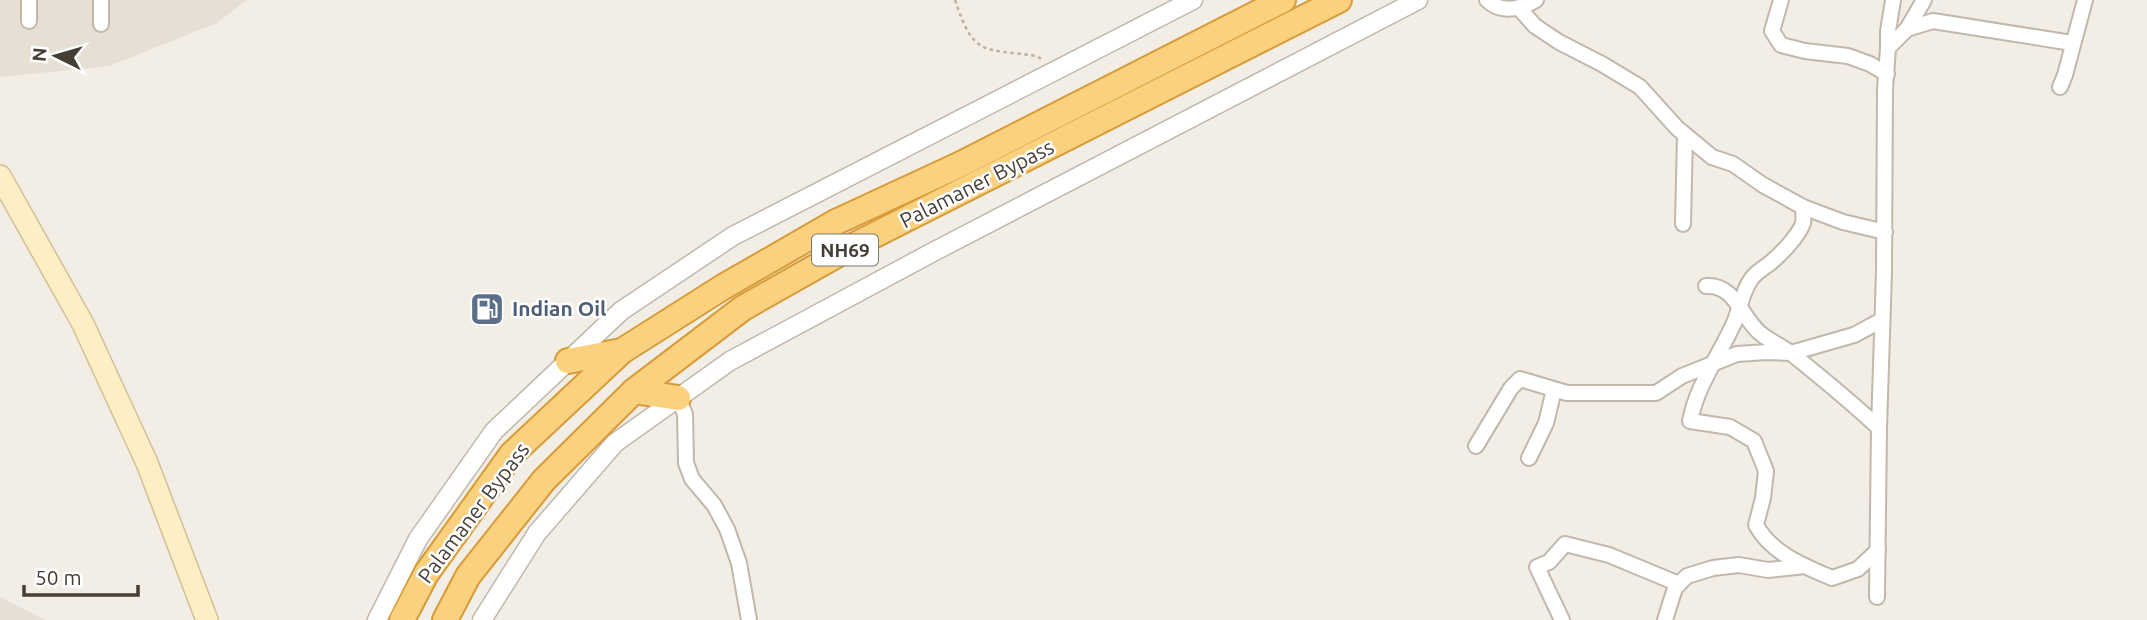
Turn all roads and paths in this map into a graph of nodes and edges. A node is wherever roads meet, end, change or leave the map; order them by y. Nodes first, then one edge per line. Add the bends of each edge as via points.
1 (29, 0) edge
2 (101, 0) edge
3 (955, 0) edge
4 (1193, 0) edge
5 (1283, 0) edge
6 (1339, 0) edge
7 (1418, 0) edge
8 (1487, 0) edge
9 (1536, 0) edge
10 (1781, 0) edge
11 (1893, 0) edge
12 (1924, 0) edge
13 (2085, 0) edge
14 (1518, 8) junction
15 (29, 21) dead end
16 (101, 24) dead end
17 (1907, 29) junction
18 (2072, 43) junction
19 (1888, 51) junction
20 (1872, 66) junction
21 (1053, 72) junction
22 (1886, 74) junction
23 (2060, 87) dead end
24 (1685, 135) junction
25 (0, 176) edge
26 (1803, 207) junction
27 (1683, 223) dead end
28 (1885, 232) junction
29 (1706, 286) dead end
30 (1740, 307) junction
31 (1882, 320) junction
32 (622, 351) junction
33 (1791, 353) junction
34 (568, 361) junction
35 (1713, 364) junction
36 (1554, 390) junction
37 (634, 391) junction
38 (678, 398) junction
39 (1879, 428) junction
40 (1476, 446) dead end
41 (1529, 458) dead end
42 (1878, 550) junction
43 (1805, 566) junction
44 (1679, 584) junction
45 (1877, 597) dead end
46 (207, 620) edge
47 (377, 620) edge
48 (402, 620) edge
49 (445, 620) edge
50 (482, 620) edge
51 (749, 620) edge
52 (1562, 620) edge
53 (1665, 620) edge

1 - 15 street
2 - 16 street
3 - 21 path via 975,43 990,50 1036,55
4 - 21 street
5 - 32 highway, Palamaner Bypass / NH69 via 959,165 836,222
6 - 37 highway, Palamaner Bypass / NH69 via 849,248 743,308
7 - 38 street via 778,335 730,361
8 - 14 street via 1511,10
9 - 14 street
10 - 20 street via 1772,31 1782,45 1848,56
11 - 19 street
12 - 17 street
13 - 18 street
14 - 24 street via 1559,43 1640,87
17 - 18 street via 1933,21
17 - 19 street
18 - 23 street
19 - 20 street
19 - 22 street
20 - 22 street
21 - 34 street via 733,236 621,311
22 - 28 street
24 - 26 street via 1712,157 1733,164
24 - 27 street
25 - 46 main road via 83,324 147,463
26 - 28 street
26 - 30 street via 1803,222 1792,240 1752,278
28 - 31 street
29 - 30 street via 1716,285
30 - 33 street via 1760,333
30 - 35 street
31 - 33 street via 1854,335
31 - 39 street
32 - 34 highway
32 - 48 highway, Palamaner Bypass / NH69 via 512,454 426,574
33 - 35 street via 1737,354
33 - 39 street
34 - 47 street via 494,431 418,539
35 - 36 street via 1656,393
35 - 43 street via 1690,421 1730,427 1754,441 1766,471 1756,525 1763,537
36 - 40 street via 1520,379
36 - 41 street via 1546,423
37 - 38 highway
37 - 49 highway, Palamaner Bypass / NH69 via 544,480 468,576
38 - 50 street via 615,443 537,533
38 - 51 street via 685,414 686,463 727,529 739,563
39 - 42 street
42 - 43 street via 1858,569 1832,578
42 - 45 street
43 - 44 street via 1713,568 1687,576
44 - 52 street via 1609,555 1565,544 1549,562 1537,566
44 - 53 street

